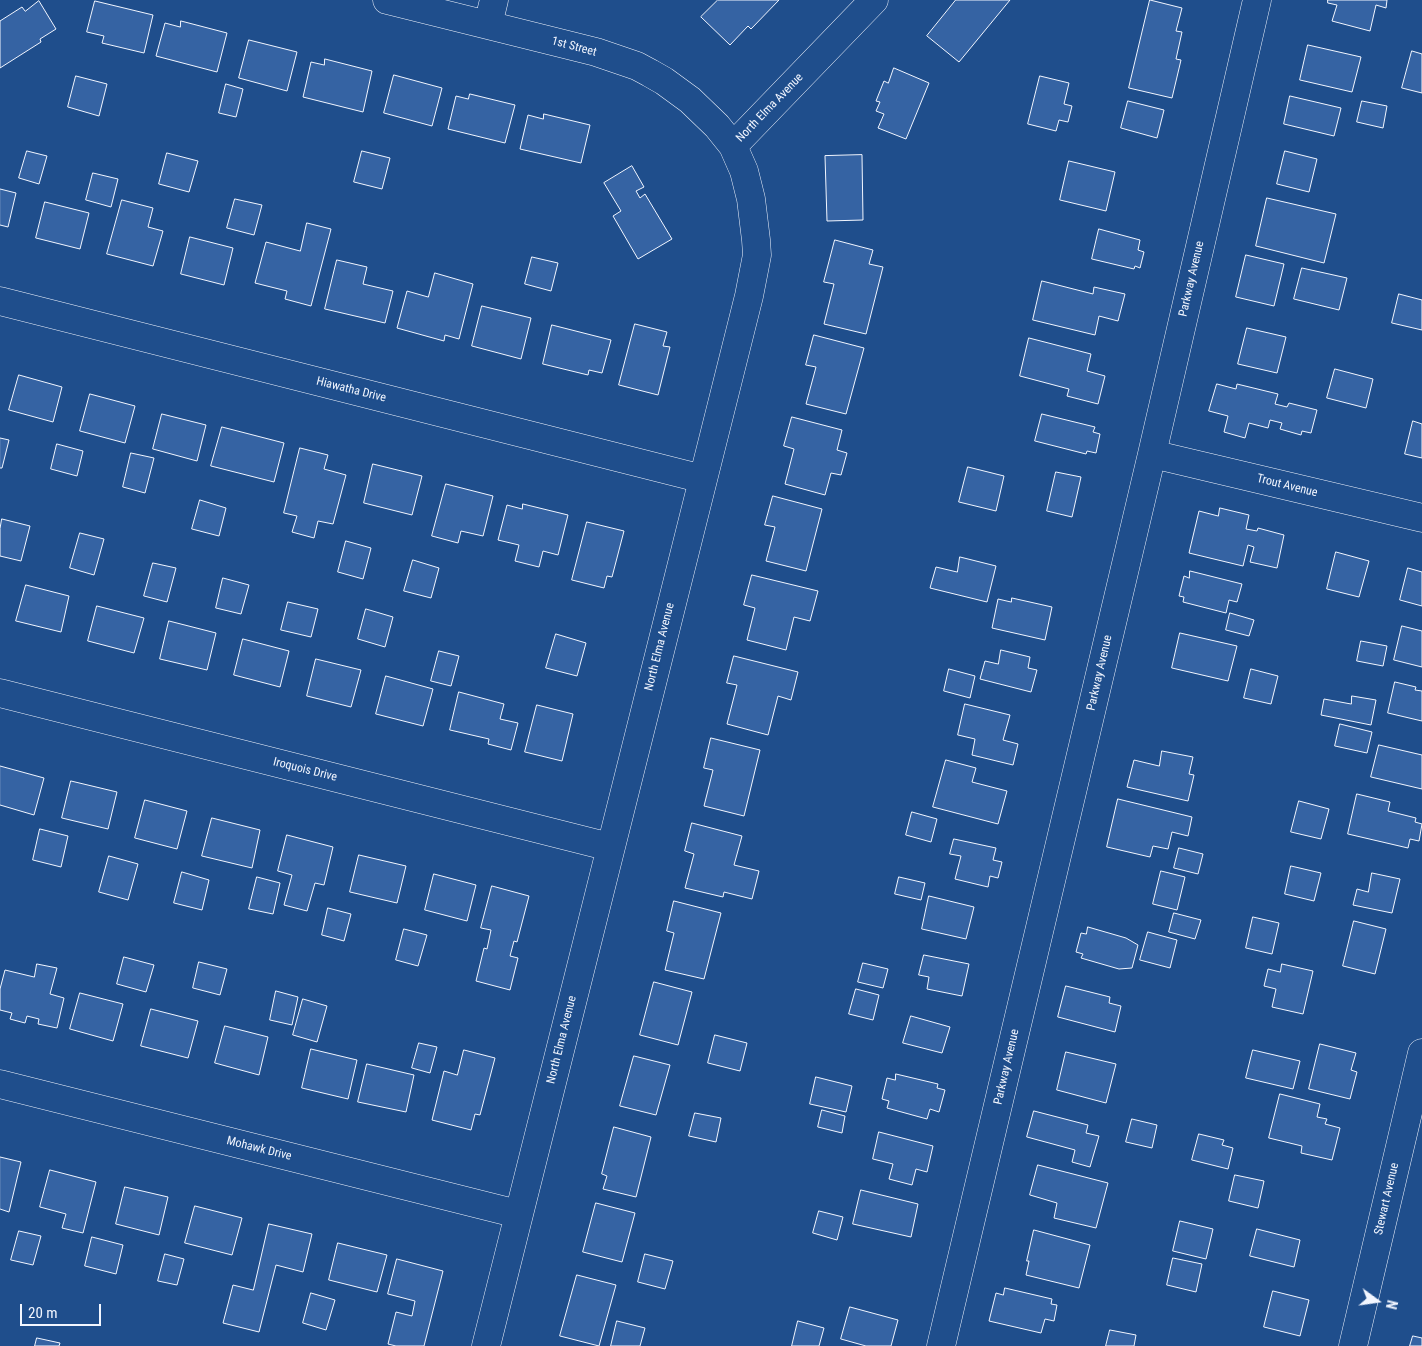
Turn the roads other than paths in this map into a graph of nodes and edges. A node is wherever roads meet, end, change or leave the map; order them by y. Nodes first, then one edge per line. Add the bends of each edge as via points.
1 (387, 0) edge
2 (874, 0) edge
3 (1257, 0) edge
4 (491, 12) edge
5 (733, 146) junction
6 (0, 301) edge
7 (1152, 454) junction
8 (702, 478) junction
9 (1422, 518) edge
10 (0, 692) edge
11 (610, 847) junction
12 (1422, 1053) edge
13 (0, 1084) edge
14 (518, 1214) junction
15 (486, 1346) edge
16 (941, 1346) edge
17 (1353, 1346) edge

1 - 4 street, 1st Street
2 - 5 street, North Elma Avenue
3 - 7 street, Parkway Avenue
4 - 5 street, 1st Street via 637,66 690,100
5 - 8 street, North Elma Avenue via 744,170 751,200 757,255
6 - 8 street, Hiawatha Drive
7 - 9 street, Trout Avenue
7 - 16 street, Parkway Avenue
8 - 11 street, North Elma Avenue
10 - 11 street, Iroquois Drive
11 - 14 street, North Elma Avenue
12 - 17 street, Stewart Avenue
13 - 14 street, Mohawk Drive
14 - 15 street, North Elma Avenue

